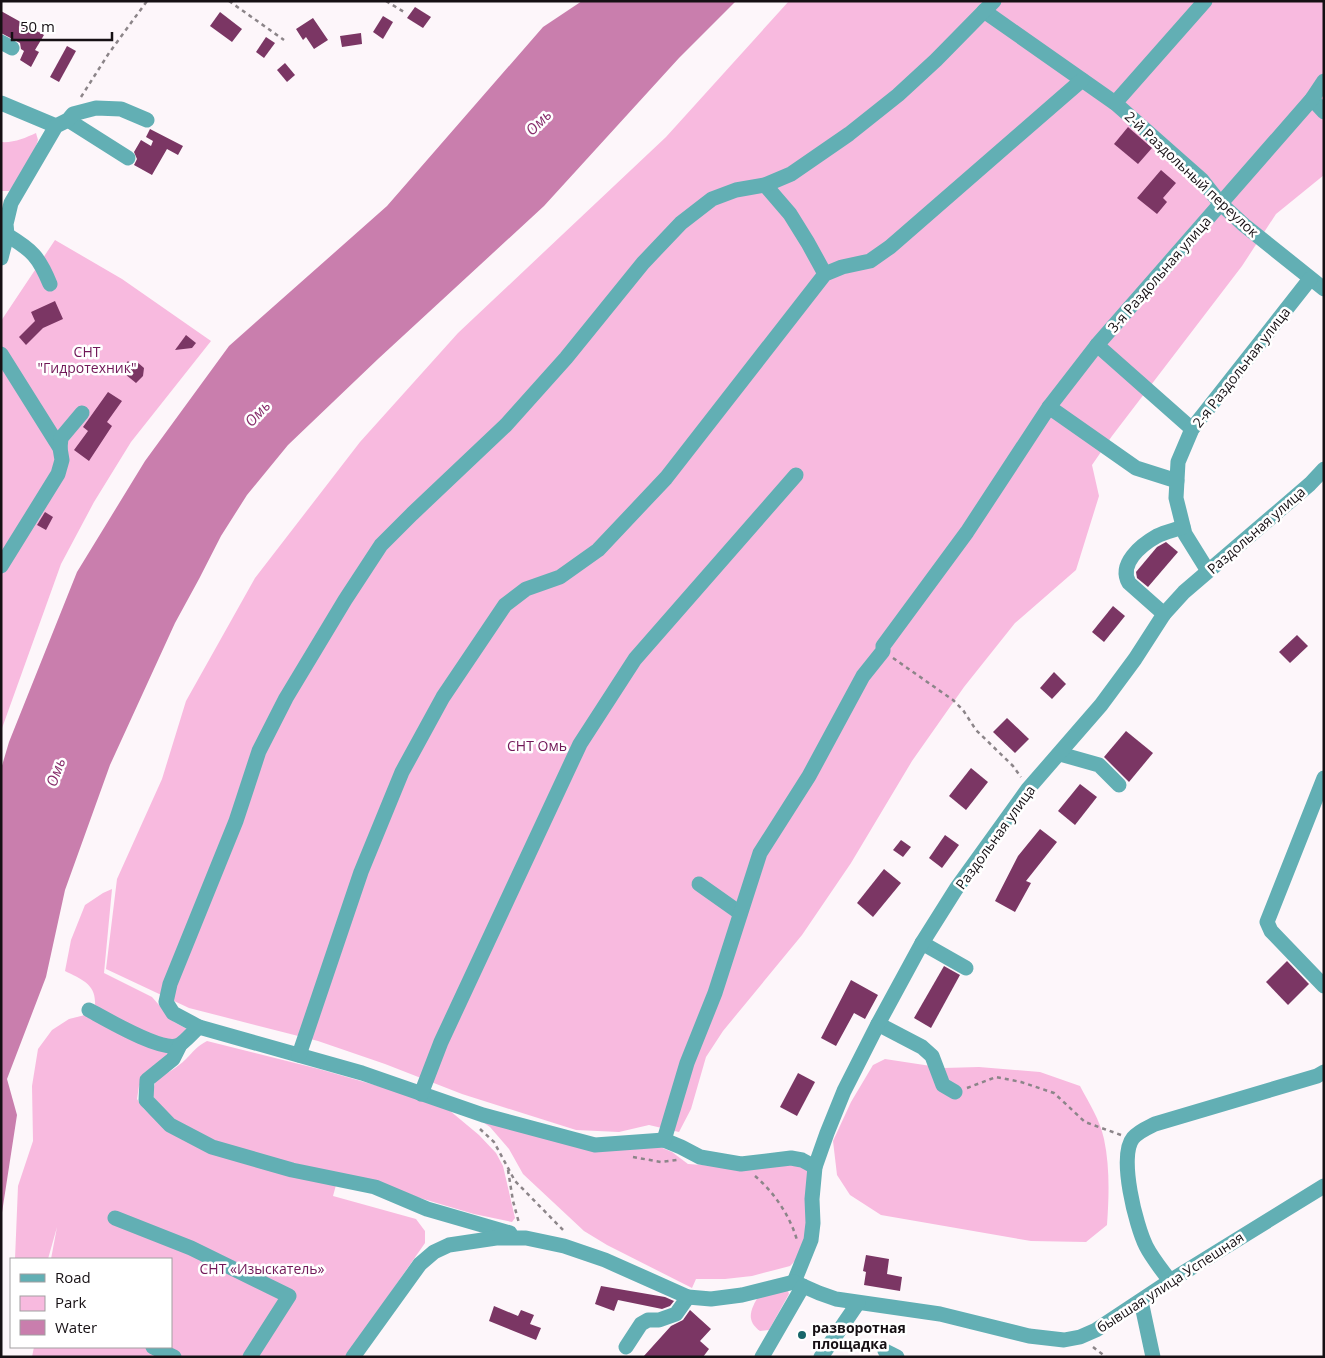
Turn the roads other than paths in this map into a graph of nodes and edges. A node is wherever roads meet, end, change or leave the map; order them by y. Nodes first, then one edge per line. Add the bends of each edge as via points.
1 (1205, 1) edge
2 (989, 6) edge
3 (1082, 80) junction
4 (1324, 81) edge
5 (1312, 99) junction
6 (1, 103) edge
7 (1114, 103) junction
8 (1324, 112) edge
9 (66, 120) junction
10 (146, 120) dead end
11 (128, 158) dead end
12 (765, 185) junction
13 (1220, 203) junction
14 (6, 235) junction
15 (1, 258) edge
16 (825, 274) junction
17 (1310, 278) junction
18 (50, 284) dead end
19 (1324, 289) edge
20 (1097, 345) junction
21 (1, 354) edge
22 (1049, 407) junction
23 (82, 413) dead end
24 (1192, 429) junction
25 (60, 448) junction
26 (1324, 469) edge
27 (796, 475) dead end
28 (1177, 481) junction
29 (1184, 527) junction
30 (1, 566) edge
31 (1208, 571) junction
32 (1164, 614) junction
33 (1060, 754) junction
34 (1324, 778) edge
35 (1119, 785) dead end
36 (699, 884) dead end
37 (740, 913) junction
38 (922, 943) junction
39 (966, 968) dead end
40 (1324, 986) edge
41 (88, 1010) dead end
42 (878, 1024) junction
43 (199, 1026) junction
44 (180, 1045) junction
45 (299, 1055) junction
46 (1324, 1072) edge
47 (955, 1092) road end
48 (421, 1094) junction
49 (664, 1140) junction
50 (815, 1168) junction
51 (1324, 1186) edge
52 (115, 1218) dead end
53 (526, 1238) junction
54 (1170, 1281) junction
55 (798, 1284) junction
56 (688, 1297) junction
57 (1141, 1301) junction
58 (858, 1303) junction
59 (626, 1347) dead end
60 (155, 1348) edge
61 (174, 1357) edge
62 (250, 1357) edge
63 (353, 1357) edge
64 (762, 1357) edge
65 (821, 1357) edge
66 (1154, 1357) edge

1 - 7 street
2 - 3 street, 2-й Раздольный переулок
2 - 12 street via 936,60 870,118 791,174
3 - 7 street, 2-й Раздольный переулок
3 - 16 street via 890,247 870,261
4 - 5 street, 3-я Раздольная улица
5 - 8 street
5 - 13 street, 3-я Раздольная улица
6 - 9 street
7 - 13 street, 2-й Раздольный переулок via 1201,179
9 - 10 street via 96,108 121,110
9 - 11 street
9 - 14 street via 11,203
12 - 16 street via 790,214
12 - 43 street via 736,190 712,199 681,223 506,424 381,545 286,698 259,751 236,821 170,984 166,1002 172,1013
13 - 17 street, 2-й Раздольный переулок
13 - 20 street, 3-я Раздольная улица
14 - 15 street
14 - 18 street via 32,252 42,264
16 - 45 street via 666,478 598,550 560,577 526,589 505,605 484,636 443,697 402,772 361,872
17 - 19 street, 2-й Раздольный переулок
17 - 24 street, 2-я Раздольная улица
20 - 22 street, 3-я Раздольная улица
20 - 24 street
21 - 25 street
22 - 28 street via 1136,468
22 - 37 street, 3-я Раздольная улица via 972,525 863,676 809,776 760,853
23 - 25 street via 61,438
24 - 28 street, 2-я Раздольная улица via 1178,462
25 - 30 street via 62,460 58,474
26 - 31 street, Раздольная улица
27 - 48 street via 635,659 580,744 445,1034
28 - 29 street, 2-я Раздольная улица via 1176,498
29 - 31 street, 2-я Раздольная улица
29 - 32 street via 1157,536 1136,551 1126,567 1129,583
31 - 32 street, Раздольная улица
32 - 33 street, Раздольная улица via 1101,705
33 - 35 street via 1099,765
33 - 38 street, Раздольная улица via 1028,789 956,889
34 - 40 street via 1268,922 1271,931
36 - 37 street
37 - 49 street, 3-я Раздольная улица via 715,992 687,1063
38 - 39 street
38 - 42 street, Раздольная улица
41 - 44 street via 155,1042
42 - 47 street via 922,1047 932,1056 943,1085
42 - 50 street, Раздольная улица via 844,1091
43 - 44 street
43 - 45 street
44 - 53 street via 173,1059 147,1080 146,1100 170,1125 212,1148 292,1170 375,1187 427,1209
45 - 48 street
46 - 54 street via 1155,1124 1131,1140 1126,1174 1136,1214 1146,1246
48 - 49 street via 483,1115 595,1145
49 - 50 street via 700,1157 741,1164 791,1158
50 - 55 street, Раздольная улица via 814,1224
51 - 54 street, бывшая улица Успешная
52 - 62 street via 191,1248 289,1296
53 - 56 street via 598,1257
53 - 63 street via 467,1241 434,1252 420,1264
54 - 57 street, бывшая улица Успешная
55 - 56 street via 778,1284 711,1300
55 - 58 street, бывшая улица Успешная via 836,1299
55 - 64 street, Раздольная улица
56 - 59 street via 676,1314 642,1324
57 - 58 street, бывшая улица Успешная via 1096,1330 1064,1340 1029,1336 940,1314
57 - 66 street
58 - 65 street
60 - 61 street

